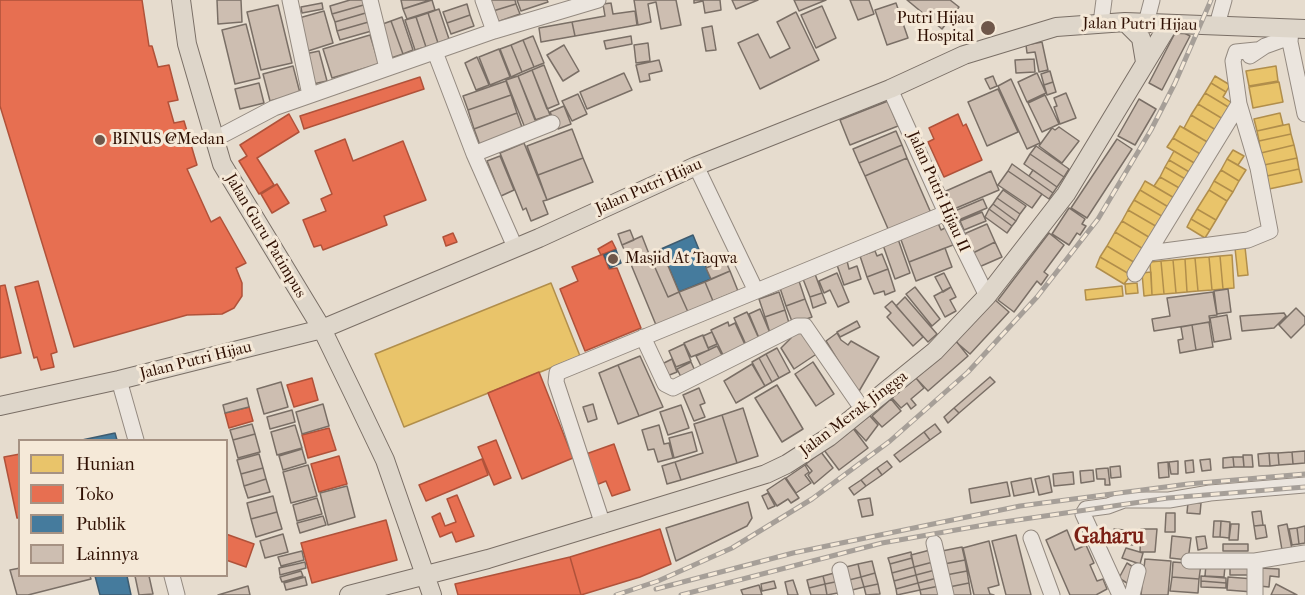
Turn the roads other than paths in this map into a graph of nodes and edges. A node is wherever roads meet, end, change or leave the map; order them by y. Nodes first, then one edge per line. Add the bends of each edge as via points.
1 (181, 0) edge
2 (290, 0) edge
3 (370, 0) edge
4 (483, 0) edge
5 (598, 0) edge
6 (1104, 0) edge
7 (1152, 0) edge
8 (1224, 0) edge
9 (565, 5) edge
10 (1125, 22) junction
11 (1101, 23) junction
12 (1146, 23) junction
13 (1169, 24) junction
14 (1216, 25) junction
15 (1295, 31) edge
16 (494, 32) junction
17 (435, 52) junction
18 (1299, 56) edge
19 (1145, 62) junction
20 (387, 68) junction
21 (890, 89) junction
22 (310, 95) junction
23 (1239, 104) junction
24 (1305, 114) edge
25 (552, 123) dead end
26 (215, 139) junction
27 (474, 154) junction
28 (696, 166) junction
29 (946, 213) junction
30 (515, 247) junction
31 (1149, 253) junction
32 (1135, 274) dead end
33 (755, 289) junction
34 (987, 296) junction
35 (322, 329) junction
36 (643, 337) junction
37 (119, 380) junction
38 (0, 406) edge
39 (863, 410) junction
40 (135, 439) edge
41 (1305, 485) edge
42 (603, 525) junction
43 (1031, 538) dead end
44 (934, 543) dead end
45 (1305, 553) edge
46 (1189, 561) dead end
47 (1255, 561) junction
48 (840, 570) dead end
49 (1138, 571) dead end
50 (426, 574) junction
51 (172, 577) edge
52 (177, 595) edge
53 (349, 595) edge
54 (432, 595) edge
55 (846, 595) edge
56 (946, 595) edge
57 (1052, 595) edge
58 (1120, 595) edge
59 (1132, 595) edge
60 (1255, 595) edge

1 - 26 main road, Jalan Guru Patimpus via 187,44
2 - 22 street
3 - 20 street
4 - 16 street
5 - 9 street
6 - 11 street
7 - 12 street
8 - 14 street
9 - 16 street
10 - 11 main road, Jalan Putri Hijau
10 - 12 main road, Jalan Putri Hijau
10 - 19 main road via 1142,38
11 - 21 main road, Jalan Putri Hijau via 1056,27 976,50
12 - 13 main road, Jalan Putri Hijau
13 - 14 main road, Jalan Putri Hijau
13 - 19 main road, Jalan Merak Jingga
14 - 15 main road, Jalan Putri Hijau
15 - 18 street
15 - 23 street via 1256,50 1236,52 1233,56
16 - 17 street
17 - 20 street
17 - 27 street
18 - 24 street
19 - 34 main road, Jalan Merak Jingga via 1066,194
20 - 22 street
21 - 28 main road, Jalan Putri Hijau
21 - 29 street, Jalan Putri Hijau II
22 - 26 street via 274,108
23 - 31 street
23 - 31 street via 1258,168 1270,231 1248,240
25 - 27 street
26 - 35 main road, Jalan Guru Patimpus via 232,183
27 - 30 street
28 - 30 main road, Jalan Putri Hijau
28 - 33 street
29 - 33 street
29 - 34 street, Jalan Putri Hijau II
30 - 35 main road, Jalan Putri Hijau
31 - 32 street
33 - 36 street
34 - 39 main road, Jalan Merak Jingga via 935,351
35 - 37 main road, Jalan Putri Hijau
35 - 50 main road, Jalan Guru Patimpus via 385,460
36 - 39 street via 665,384 673,387 797,326 805,326
36 - 42 street via 561,369 555,376
37 - 38 main road, Jalan Putri Hijau
37 - 40 street
39 - 42 main road, Jalan Merak Jingga via 829,437 766,474
41 - 58 street via 1169,500 1124,500 1086,509 1083,514
42 - 50 main road, Jalan Merak Jingga
43 - 57 street
44 - 56 street
45 - 47 street
46 - 47 street
47 - 60 street
48 - 55 street
49 - 59 street
50 - 53 main road, Jalan Merak Jingga
50 - 54 main road, Jalan Guru Patimpus
51 - 52 street

